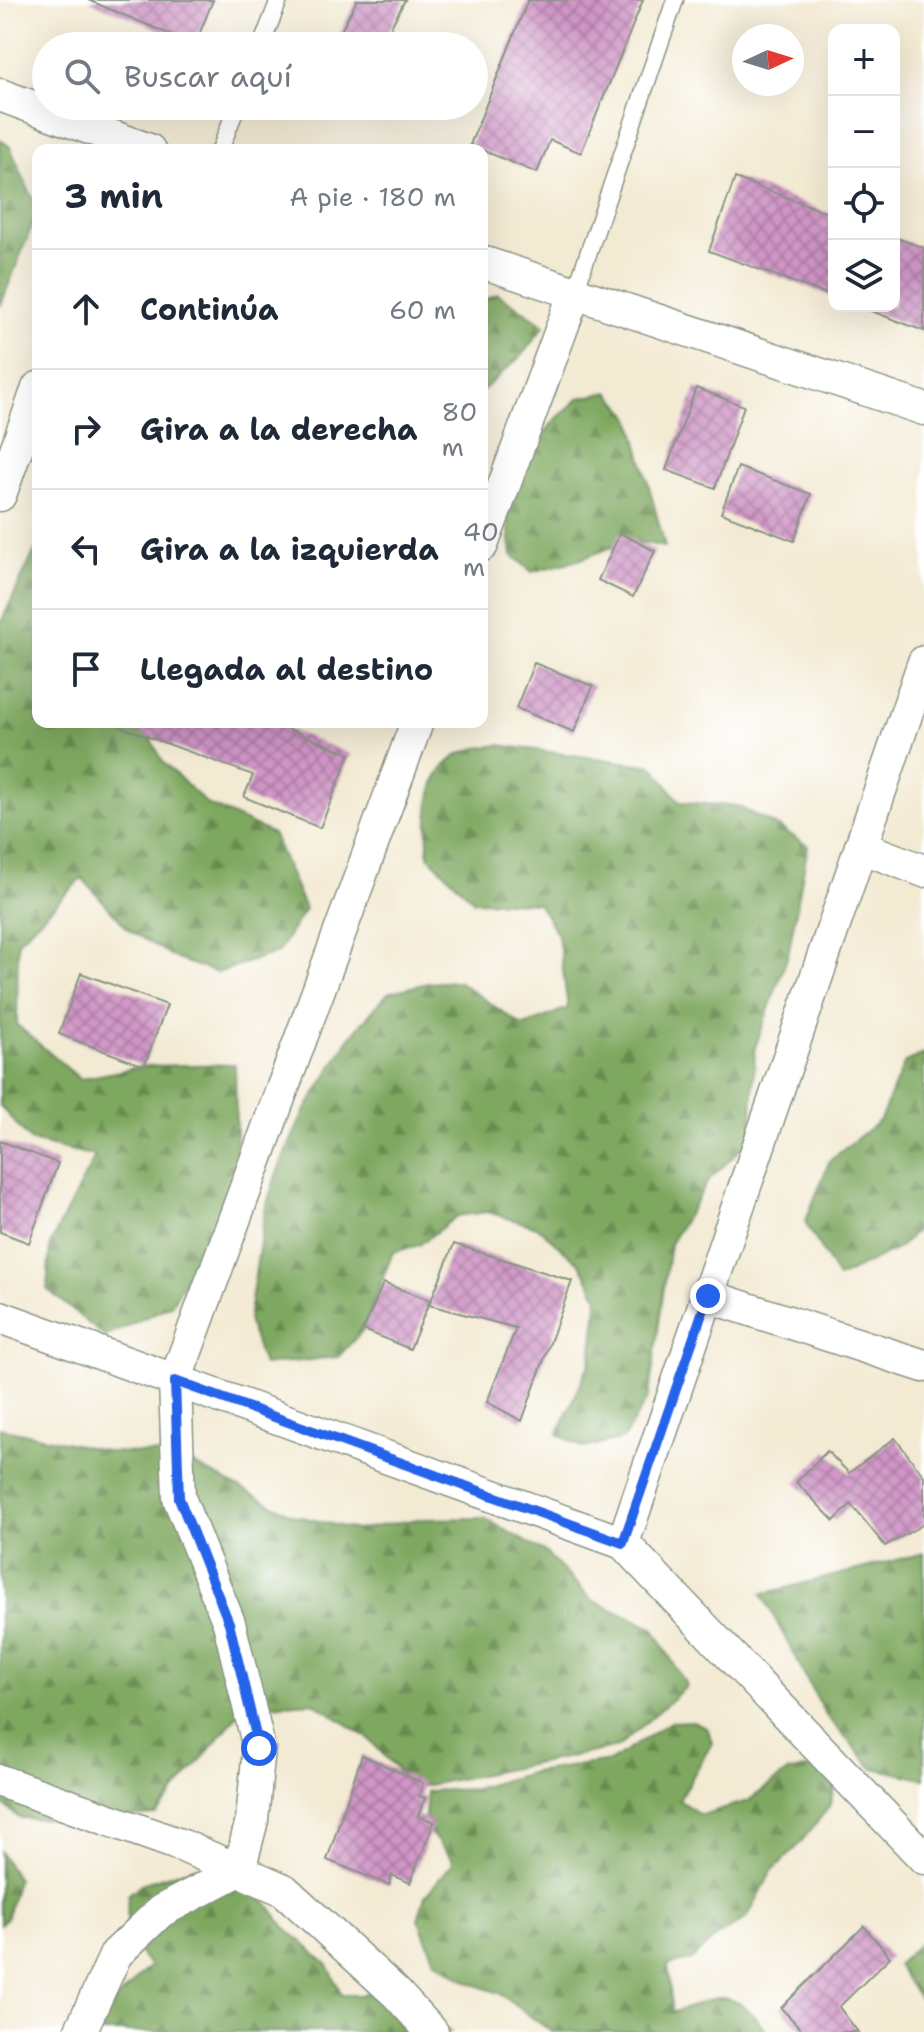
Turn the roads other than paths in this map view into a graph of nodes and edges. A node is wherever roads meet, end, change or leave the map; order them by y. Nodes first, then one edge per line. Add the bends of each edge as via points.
1 (279, 0) edge
2 (675, 0) edge
3 (266, 32) edge
4 (0, 95) edge
5 (32, 108) edge
6 (64, 120) edge
7 (232, 120) edge
8 (125, 144) edge
9 (222, 144) edge
10 (488, 264) edge
11 (575, 292) junction
12 (32, 405) edge
13 (924, 409) edge
14 (0, 495) edge
15 (488, 529) edge
16 (924, 662) edge
17 (415, 728) edge
18 (861, 847) junction
19 (924, 871) edge
20 (708, 1296) junction
21 (0, 1317) edge
22 (924, 1366) edge
23 (175, 1381) junction
24 (623, 1543) junction
25 (0, 1781) edge
26 (924, 1858) edge
27 (239, 1870) junction
28 (80, 2032) edge
29 (432, 2032) edge

1 - 3 lane
2 - 11 lane
4 - 5 street
6 - 8 street
7 - 9 lane
10 - 11 street
11 - 13 street
11 - 15 street
12 - 14 street
16 - 18 street
17 - 23 street
18 - 19 street
18 - 20 street
20 - 22 street
20 - 24 street
21 - 23 street
23 - 24 street
23 - 27 street via 179,1498 229,1623 259,1748 252,1820
24 - 26 street
25 - 27 street
27 - 28 street via 161,1911 116,1954
27 - 29 street via 284,1890

